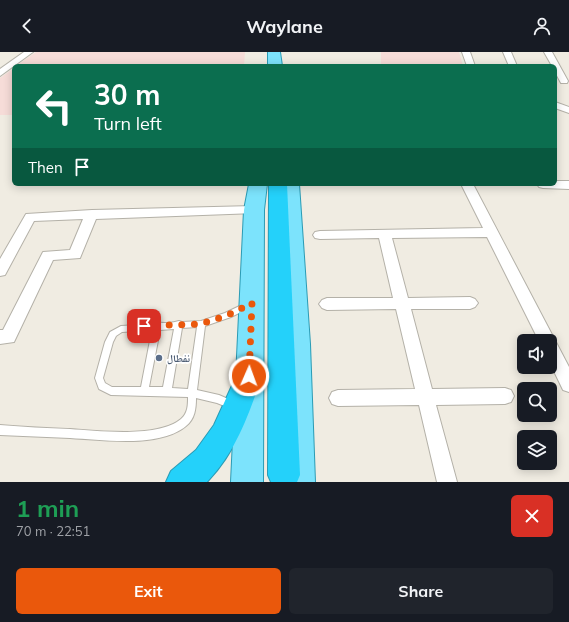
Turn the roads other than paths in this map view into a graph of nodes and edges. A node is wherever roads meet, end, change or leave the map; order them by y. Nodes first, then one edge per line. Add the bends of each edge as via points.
1 (29, 52) edge
2 (264, 52) edge
3 (274, 52) edge
4 (466, 52) edge
5 (507, 52) edge
6 (548, 52) edge
7 (12, 64) edge
8 (12, 64) edge
9 (264, 64) edge
10 (275, 64) edge
11 (470, 64) edge
12 (512, 64) edge
13 (554, 64) edge
14 (557, 69) edge
15 (0, 73) edge
16 (563, 81) edge
17 (557, 106) edge
18 (569, 110) edge
19 (557, 185) edge
20 (569, 185) edge
21 (258, 186) edge
22 (268, 186) edge
23 (278, 186) edge
24 (290, 186) edge
25 (468, 186) edge
26 (254, 210) junction
27 (92, 214) junction
28 (492, 232) junction
29 (384, 234) junction
30 (320, 235) dead end
31 (0, 271) edge
32 (252, 303) junction
33 (470, 303) dead end
34 (327, 304) dead end
35 (402, 304) junction
36 (179, 324) junction
37 (201, 324) junction
38 (157, 326) junction
39 (543, 334) edge
40 (0, 337) edge
41 (557, 360) edge
42 (249, 376) joint
43 (569, 384) edge
44 (144, 392) junction
45 (167, 392) junction
46 (192, 393) junction
47 (505, 396) dead end
48 (425, 397) junction
49 (338, 398) dead end
50 (243, 416) junction
51 (0, 430) edge
52 (284, 477) edge
53 (182, 482) edge
54 (247, 482) edge
55 (447, 482) edge

1 - 7 street
2 - 9 main road
3 - 10 main road
4 - 11 street
5 - 12 street
6 - 13 street
8 - 15 street
14 - 16 street
17 - 18 street
19 - 20 street
21 - 26 main road
22 - 52 highway
23 - 52 highway
24 - 52 main road via 297,344
25 - 28 street
26 - 27 street
26 - 32 main road
27 - 31 street via 30,217
27 - 40 street via 75,255 48,256 8,337
28 - 29 street
28 - 39 street
29 - 30 street
29 - 35 street
32 - 37 lane
32 - 42 main road
33 - 35 street
34 - 35 street
35 - 48 street
36 - 37 lane
36 - 38 lane
36 - 45 lane
37 - 46 lane
38 - 44 lane
38 - 44 lane via 126,327 116,331 110,338 99,378 102,386 111,391
41 - 43 street
42 - 50 highway
44 - 45 lane
45 - 46 lane
46 - 50 lane via 216,398
46 - 51 lane via 189,416 175,428 160,433 125,437
47 - 48 street
48 - 49 street
48 - 55 street
50 - 53 highway via 235,416 213,453 200,468
50 - 54 main road

